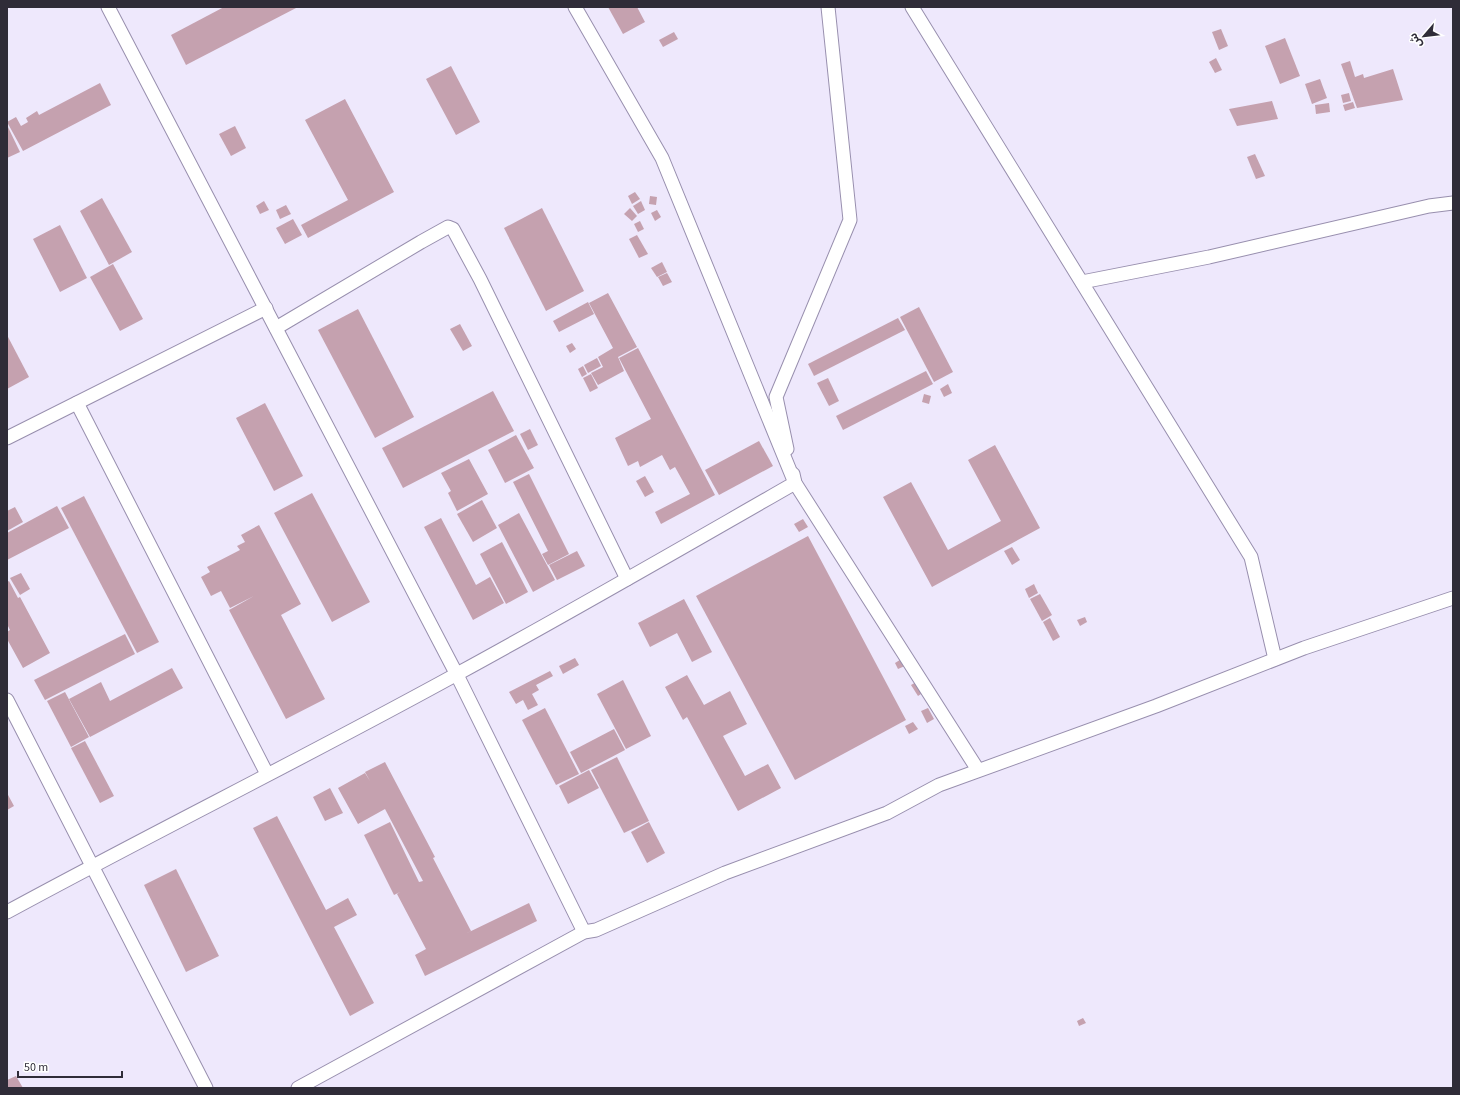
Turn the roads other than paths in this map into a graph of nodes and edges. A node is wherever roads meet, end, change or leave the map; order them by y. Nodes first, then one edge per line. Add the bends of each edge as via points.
1 (108, 7) edge
2 (574, 7) edge
3 (828, 7) edge
4 (912, 7) edge
5 (1453, 203) edge
6 (1082, 282) junction
7 (266, 308) junction
8 (276, 328) junction
9 (77, 403) junction
10 (7, 438) edge
11 (794, 483) junction
12 (627, 580) junction
13 (1453, 598) edge
14 (1275, 659) junction
15 (457, 675) junction
16 (7, 700) edge
17 (978, 770) junction
18 (268, 774) junction
19 (92, 866) junction
20 (7, 912) edge
21 (584, 932) junction
22 (206, 1088) edge
23 (298, 1088) edge

1 - 7 street
2 - 11 street via 662,158
3 - 11 street via 850,220 776,397
4 - 6 street
5 - 6 street via 1429,206 1209,257
6 - 14 street via 1251,558
7 - 8 street
7 - 9 street
8 - 12 street via 421,242 448,227 453,229
8 - 15 street
9 - 10 street
9 - 18 street
11 - 12 street
11 - 17 street
12 - 15 street
13 - 14 street
14 - 17 street via 1156,706
15 - 18 street
15 - 21 street
16 - 19 street
17 - 21 street via 938,785 887,813 725,872 596,930
18 - 19 street
19 - 20 street
19 - 22 street
21 - 23 street

